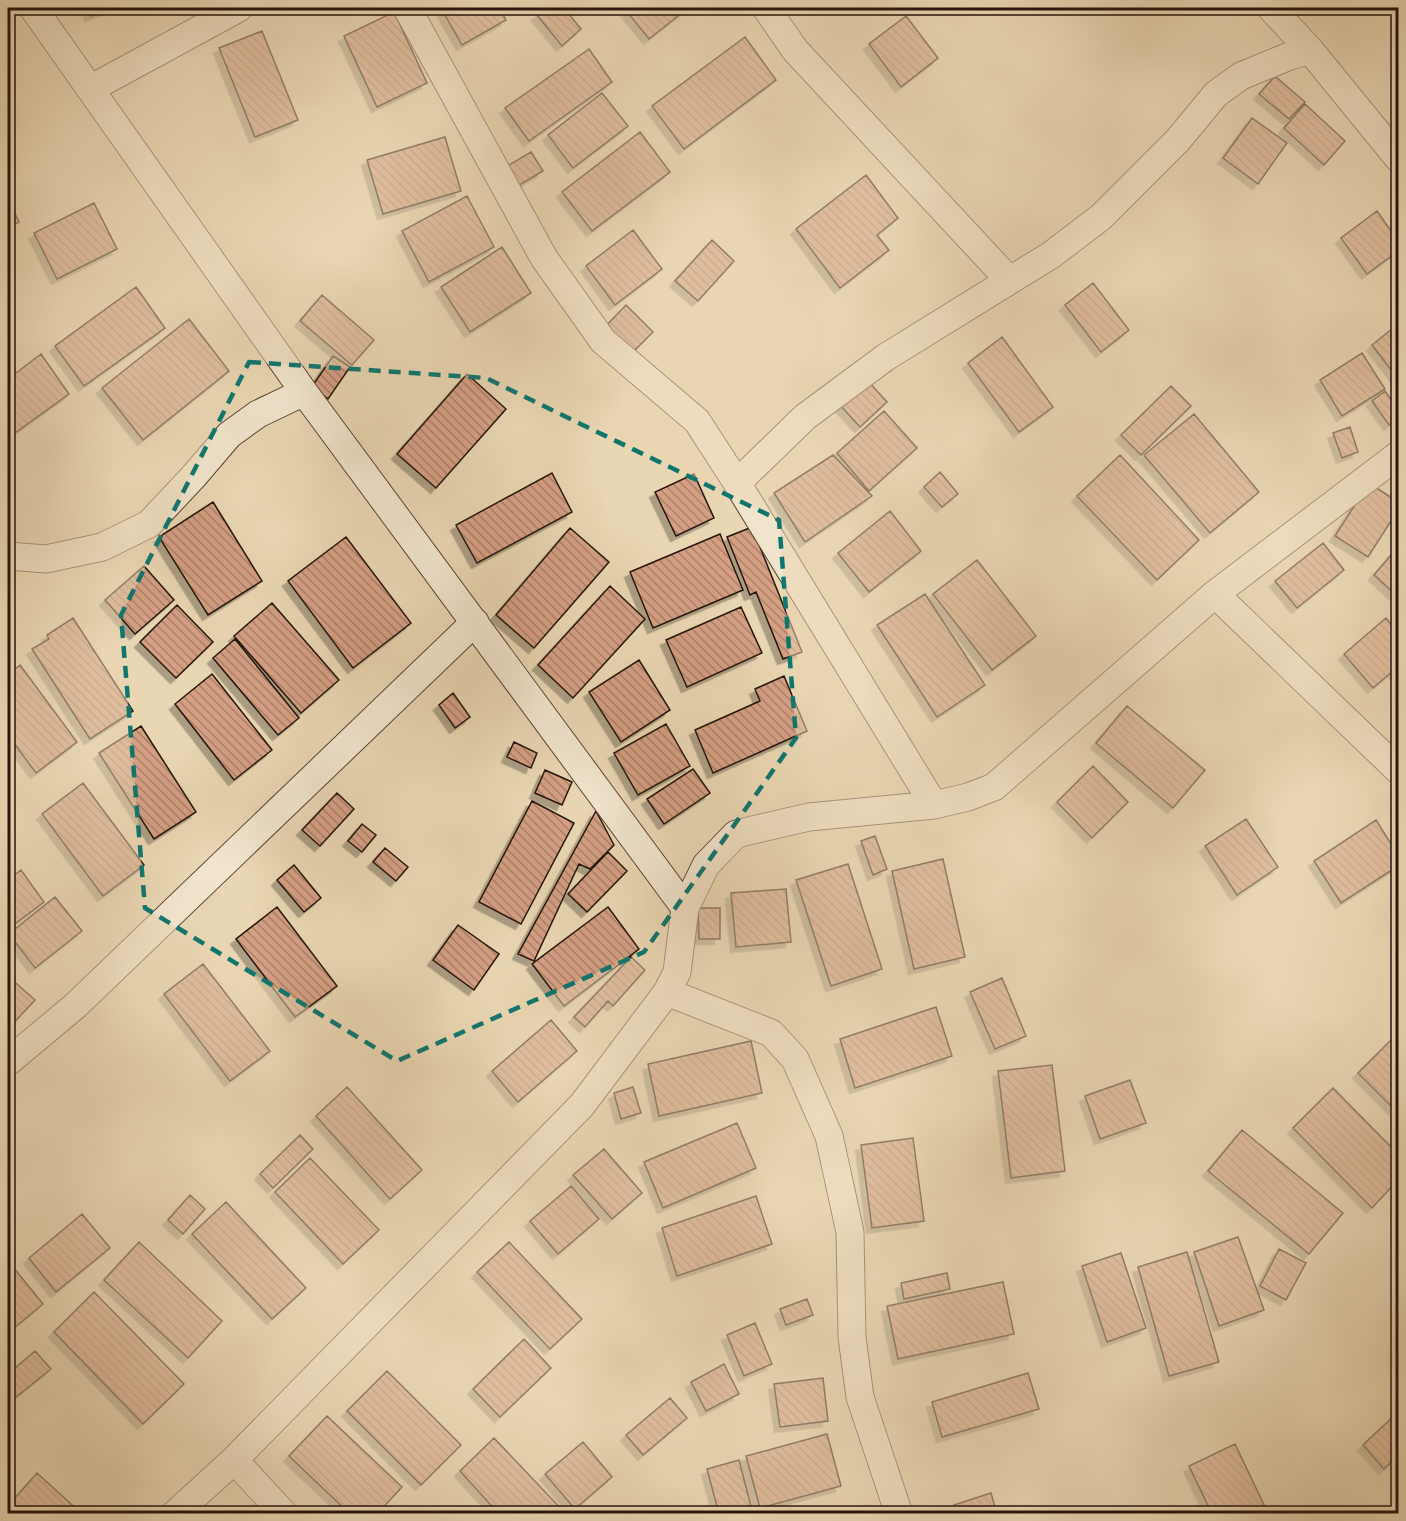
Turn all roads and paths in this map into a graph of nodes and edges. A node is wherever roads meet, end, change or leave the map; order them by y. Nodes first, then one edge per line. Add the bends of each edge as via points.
1 (33, 8) edge
2 (239, 8) edge
3 (407, 8) edge
4 (766, 8) edge
5 (1271, 8) edge
6 (1310, 50) junction
7 (90, 88) junction
8 (1398, 158) edge
9 (1009, 280) junction
10 (304, 392) junction
11 (1398, 455) edge
12 (737, 483) junction
13 (8, 556) edge
14 (1215, 594) junction
15 (475, 622) junction
16 (1398, 770) edge
17 (934, 805) junction
18 (685, 908) junction
19 (667, 992) junction
20 (8, 1062) edge
21 (234, 1460) junction
22 (176, 1514) edge
23 (284, 1514) edge
24 (899, 1514) edge

1 - 7 street
2 - 7 street
3 - 12 street via 544,258 603,341 697,421
4 - 9 street via 795,50
5 - 6 street
6 - 8 street
6 - 9 street via 1241,76 1216,94 1178,140 1101,217 1051,255
7 - 10 street
9 - 12 street via 886,357 805,417
10 - 13 street via 258,414 229,435 149,524 102,547 46,560
10 - 15 street
11 - 14 street
12 - 17 street
14 - 16 street
14 - 17 street via 994,787
15 - 18 street
15 - 20 street via 75,1006
17 - 18 street via 809,817 736,834 706,865
18 - 19 street via 677,972
19 - 21 street via 582,1106
19 - 24 street via 771,1033 795,1059 830,1136 850,1232 852,1337 860,1397
21 - 22 street
21 - 23 street

